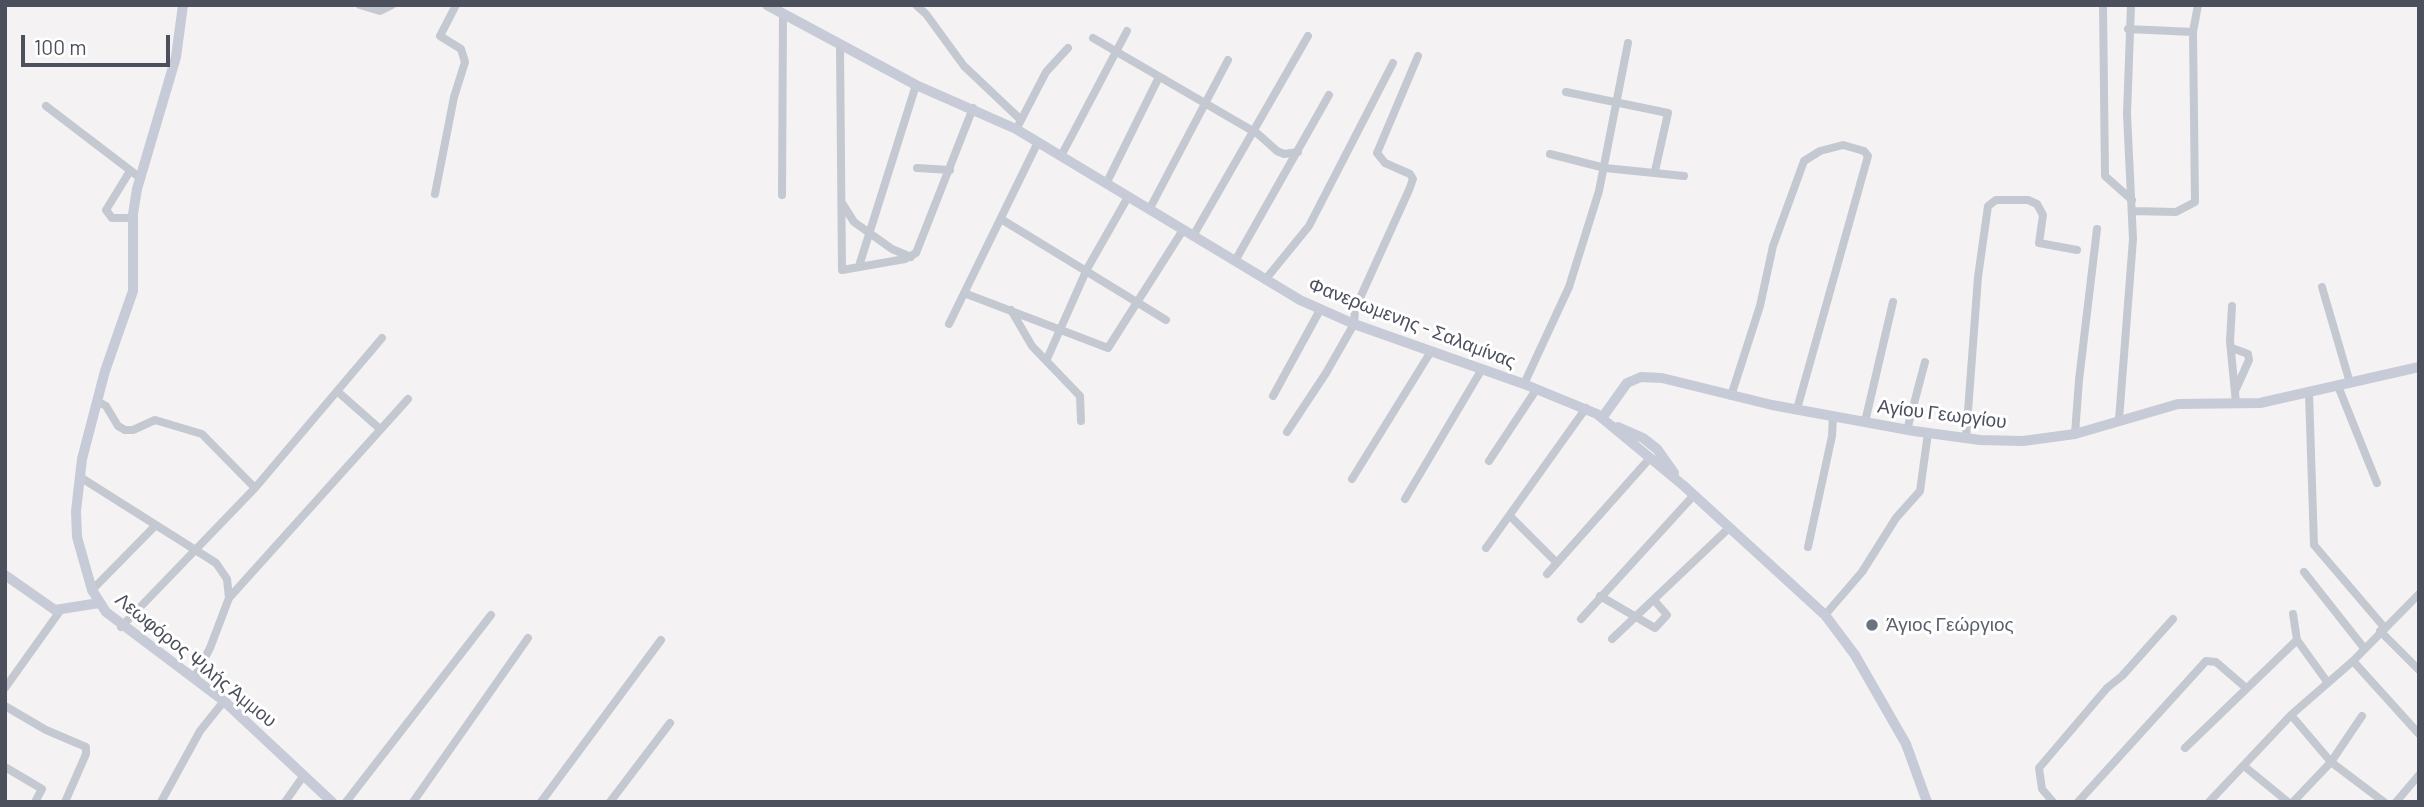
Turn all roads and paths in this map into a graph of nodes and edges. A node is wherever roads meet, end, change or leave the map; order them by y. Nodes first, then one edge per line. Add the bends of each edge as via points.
1 (183, 5) edge
2 (360, 5) edge
3 (392, 5) edge
4 (456, 5) edge
5 (767, 5) edge
6 (916, 5) edge
7 (2104, 5) edge
8 (2131, 5) edge
9 (2198, 5) edge
10 (783, 13) junction
11 (2128, 29) junction
12 (1127, 31) dead end
13 (2193, 32) junction
14 (1308, 36) dead end
15 (1093, 38) dead end
16 (1628, 43) dead end
17 (840, 47) junction
18 (1068, 48) dead end
19 (1116, 52) junction
20 (1418, 56) dead end
21 (1228, 60) dead end
22 (1392, 63) dead end
23 (1159, 77) junction
24 (916, 85) junction
25 (1566, 92) dead end
26 (1329, 95) dead end
27 (1617, 103) junction
28 (46, 106) dead end
29 (1204, 106) junction
30 (973, 108) junction
31 (1018, 125) junction
32 (1251, 131) junction
33 (1038, 142) junction
34 (1298, 152) junction
35 (1550, 154) dead end
36 (1062, 156) junction
37 (917, 168) dead end
38 (1605, 168) junction
39 (950, 170) junction
40 (1655, 171) junction
41 (134, 174) junction
42 (1684, 176) dead end
43 (1106, 184) junction
44 (435, 194) dead end
45 (782, 194) dead end
46 (1128, 197) junction
47 (2132, 200) junction
48 (842, 203) junction
49 (1149, 210) junction
50 (2132, 211) junction
51 (133, 218) junction
52 (1001, 219) junction
53 (2097, 229) dead end
54 (869, 230) junction
55 (1188, 233) junction
56 (2077, 250) dead end
57 (911, 257) junction
58 (1235, 261) junction
59 (859, 266) junction
60 (1087, 269) junction
61 (1265, 280) junction
62 (2322, 287) dead end
63 (964, 293) junction
64 (1136, 302) junction
65 (1893, 302) dead end
66 (2232, 306) dead end
67 (1011, 310) junction
68 (1320, 310) junction
69 (1166, 320) dead end
70 (949, 324) dead end
71 (1354, 324) junction
72 (1061, 330) junction
73 (382, 338) dead end
74 (2232, 348) junction
75 (1430, 353) junction
76 (1047, 359) junction
77 (1925, 362) dead end
78 (1482, 369) junction
79 (2418, 370) edge
80 (2350, 383) junction
81 (1524, 384) junction
82 (2338, 386) junction
83 (2236, 389) junction
84 (1536, 390) junction
85 (337, 391) junction
86 (2309, 393) junction
87 (1273, 396) dead end
88 (1731, 396) junction
89 (408, 399) dead end
90 (97, 401) junction
91 (2236, 403) junction
92 (1587, 408) junction
93 (1797, 409) junction
94 (1833, 416) junction
95 (2119, 420) junction
96 (1081, 421) dead end
97 (1607, 421) junction
98 (1865, 422) junction
99 (380, 429) junction
100 (1907, 430) junction
101 (1287, 432) dead end
102 (1928, 433) junction
103 (2076, 434) junction
104 (1966, 438) junction
105 (1650, 458) junction
106 (1489, 461) dead end
107 (80, 477) junction
108 (1352, 479) dead end
109 (2377, 483) dead end
110 (1684, 486) junction
111 (255, 488) junction
112 (1694, 495) junction
113 (1405, 499) dead end
114 (1510, 516) junction
115 (154, 527) junction
116 (1729, 528) junction
117 (1808, 547) dead end
118 (1486, 548) dead end
119 (194, 551) junction
120 (1557, 563) junction
121 (2304, 572) dead end
122 (1547, 574) dead end
123 (5, 575) edge
124 (92, 590) junction
125 (2419, 594) edge
126 (1600, 596) junction
127 (229, 598) junction
128 (1654, 600) junction
129 (99, 603) junction
130 (60, 611) junction
131 (2293, 614) dead end
132 (491, 615) dead end
133 (1825, 615) junction
134 (1635, 617) junction
135 (1581, 619) dead end
136 (2173, 619) dead end
137 (121, 627) junction
138 (2382, 629) junction
139 (528, 638) dead end
140 (1612, 639) dead end
141 (661, 640) dead end
142 (2297, 640) junction
143 (2364, 648) junction
144 (2353, 661) junction
145 (2419, 670) edge
146 (194, 678) junction
147 (2328, 683) junction
148 (2245, 687) junction
149 (5, 688) edge
150 (224, 701) junction
151 (5, 706) edge
152 (2291, 715) junction
153 (2362, 716) dead end
154 (670, 723) dead end
155 (2419, 734) edge
156 (2185, 748) dead end
157 (2331, 762) junction
158 (2244, 766) junction
159 (5, 767) edge
160 (304, 775) junction
161 (2419, 775) edge
162 (34, 802) edge
163 (65, 802) edge
164 (161, 802) edge
165 (285, 802) edge
166 (332, 802) edge
167 (346, 802) edge
168 (414, 802) edge
169 (541, 802) edge
170 (610, 802) edge
171 (1927, 802) edge
172 (2053, 802) edge
173 (2078, 802) edge
174 (2209, 802) edge
175 (2290, 802) edge
176 (2384, 802) edge
177 (2396, 802) edge

1 - 41 street, Λεωφόρος Ψιλής Άμμου via 173,68
2 - 3 street via 380,12
4 - 44 street via 440,36 461,49 465,61
5 - 10 street, Φανερωμενης - Σαλαμίνας
6 - 31 street
7 - 47 street via 2105,176
8 - 11 street
9 - 13 street
10 - 17 street, Φανερωμενης - Σαλαμίνας
10 - 45 street
11 - 13 street
11 - 47 street
12 - 19 street
13 - 50 street via 2195,202 2176,212
14 - 32 street
15 - 19 street
16 - 27 street
17 - 24 street, Φανερωμενης - Σαλαμίνας
17 - 48 street
18 - 31 street via 1046,72
19 - 23 street
19 - 36 street
20 - 71 street via 1377,153 1413,179 1356,309
21 - 29 street
22 - 61 street via 1305,232
23 - 29 street
23 - 43 street
24 - 30 street, Φανερωμενης - Σαλαμίνας
24 - 54 street
25 - 27 street
26 - 34 street
27 - 38 street
27 - 40 street via 1669,115
28 - 41 street
29 - 32 street
29 - 49 street
30 - 31 street, Φανερωμενης - Σαλαμίνας
30 - 39 street
31 - 33 street, Φανερωμενης - Σαλαμίνας
32 - 34 street via 1284,154
32 - 55 street
33 - 36 street, Φανερωμενης - Σαλαμίνας
33 - 52 street
34 - 58 street
35 - 38 street
36 - 43 street, Φανερωμενης - Σαλαμίνας
37 - 39 street
38 - 40 street
38 - 81 street via 1569,288
39 - 57 street via 923,240
40 - 42 street
41 - 51 street, Λεωφόρος Ψιλής Άμμου
41 - 51 street via 106,210 112,218
43 - 46 street, Φανερωμενης - Σαλαμίνας
46 - 49 street, Φανερωμενης - Σαλαμίνας
46 - 60 street
47 - 50 street
48 - 54 street via 855,222
48 - 59 street via 842,270
49 - 55 street, Φανερωμενης - Σαλαμίνας
50 - 95 street
51 - 90 street, Λεωφόρος Ψιλής Άμμου via 133,291
52 - 60 street
52 - 63 street
53 - 103 street
54 - 57 street via 892,249
54 - 59 street
55 - 58 street, Φανερωμενης - Σαλαμίνας
55 - 64 street
56 - 104 street via 2039,243 2043,215 2037,204 1996,200 1988,206
57 - 59 street
58 - 61 street, Φανερωμενης - Σαλαμίνας
60 - 64 street
60 - 72 street
61 - 68 street, Φανερωμενης - Σαλαμίνας
62 - 80 street
63 - 67 street
63 - 70 street
64 - 69 street
64 - 72 street via 1108,348
65 - 98 street
66 - 74 street
67 - 72 street
67 - 76 street via 1032,346
68 - 71 street, Φανερωμενης - Σαλαμίνας
68 - 87 street
71 - 75 street, Φανερωμενης - Σαλαμίνας
71 - 101 street
72 - 76 street
73 - 85 street
74 - 83 street
74 - 83 street via 2248,354 2249,360
75 - 78 street, Φανερωμενης - Σαλαμίνας
75 - 108 street
76 - 96 street via 1080,396
77 - 100 street
78 - 81 street, Φανερωμενης - Σαλαμίνας
78 - 113 street
79 - 80 street, Αγίου Γεωργίου
80 - 82 street, Αγίου Γεωργίου
81 - 84 street, Φανερωμενης - Σαλαμίνας
82 - 86 street, Αγίου Γεωργίου
82 - 109 street
83 - 91 street
84 - 92 street, Φανερωμενης - Σαλαμίνας
84 - 106 street
85 - 99 street
85 - 111 street
86 - 91 street, Αγίου Γεωργίου
86 - 138 street via 2314,545
88 - 93 street, Αγίου Γεωργίου
88 - 93 street via 1760,306 1773,246 1804,161 1820,150 1843,145 1858,148 1868,156
88 - 97 street, Αγίου Γεωργίου via 1642,377 1627,383 1615,396
89 - 99 street
90 - 107 street, Λεωφόρος Ψιλής Άμμου
90 - 111 street via 125,430 155,420 202,434
91 - 95 street, Αγίου Γεωργίου via 2178,404
92 - 97 street, Φανερωμενης - Σαλαμίνας
92 - 114 street
93 - 94 street, Αγίου Γεωργίου
94 - 98 street, Αγίου Γεωργίου
94 - 117 street
95 - 103 street, Αγίου Γεωργίου
97 - 105 street, Φανερωμενης - Σαλαμίνας
97 - 110 street via 1657,449
98 - 100 street, Αγίου Γεωργίου
99 - 127 street
100 - 102 street, Αγίου Γεωργίου
102 - 104 street, Αγίου Γεωργίου
102 - 133 street via 1920,491
103 - 104 street, Αγίου Γεωργίου via 2023,441
105 - 110 street, Φανερωμενης - Σαλαμίνας
105 - 120 street
107 - 115 street
107 - 124 street, Λεωφόρος Ψιλής Άμμου via 75,523
110 - 112 street, Φανερωμενης - Σαλαμίνας
111 - 119 street
112 - 116 street, Φανερωμενης - Σαλαμίνας
112 - 126 street
114 - 118 street
114 - 120 street
115 - 119 street
115 - 124 street
116 - 128 street
116 - 133 street, Φανερωμενης - Σαλαμίνας
119 - 127 street via 222,569
119 - 137 street
120 - 122 street
121 - 143 street
123 - 130 street via 49,608
124 - 129 street, Λεωφόρος Ψιλής Άμμου
125 - 138 street
126 - 134 street
126 - 135 street
127 - 146 street
128 - 134 street
128 - 134 street via 1667,615 1659,625 1651,627
129 - 130 street
129 - 137 street, Λεωφόρος Ψιλής Άμμου
130 - 149 street
131 - 142 street
132 - 167 street
133 - 171 street, Φανερωμενης - Σαλαμίνας via 1855,655 1906,744
134 - 140 street
136 - 172 street via 2039,768 2042,789
137 - 146 street, Λεωφόρος Ψιλής Άμμου
138 - 143 street
138 - 145 street
139 - 168 street
141 - 169 street
142 - 147 street
142 - 148 street
143 - 144 street
144 - 147 street
144 - 155 street
146 - 150 street, Λεωφόρος Ψιλής Άμμου
147 - 152 street
148 - 156 street
148 - 173 street via 2217,662 2206,661
150 - 160 street, Λεωφόρος Ψιλής Άμμου
150 - 164 street via 200,731
151 - 163 street via 46,730 82,743 86,754
152 - 157 street
152 - 158 street
153 - 157 street
154 - 170 street
157 - 175 street
157 - 176 street
158 - 174 street
158 - 175 street
159 - 162 street via 43,789
160 - 165 street
160 - 166 street, Λεωφόρος Ψιλής Άμμου
161 - 177 street

